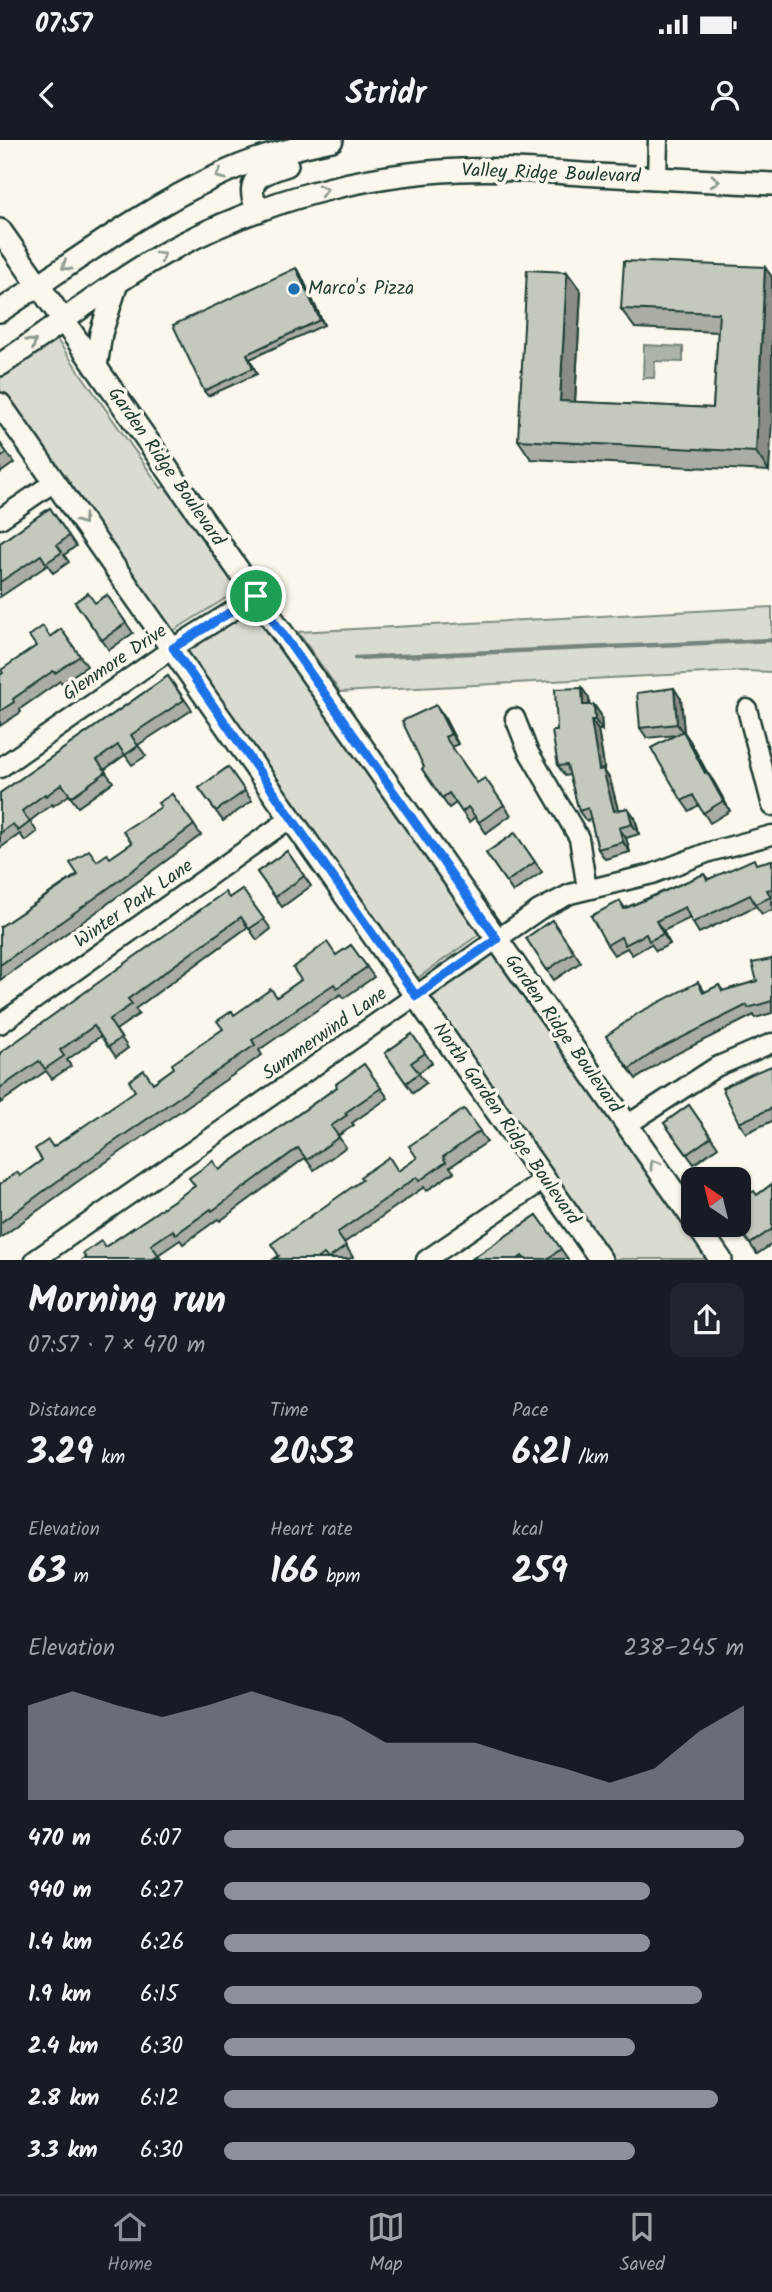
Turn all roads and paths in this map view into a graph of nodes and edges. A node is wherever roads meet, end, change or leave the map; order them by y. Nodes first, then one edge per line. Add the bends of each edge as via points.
1 (333, 140) edge
2 (658, 140) edge
3 (657, 178) junction
4 (772, 184) edge
5 (258, 211) junction
6 (0, 230) edge
7 (117, 284) junction
8 (38, 285) junction
9 (0, 311) edge
10 (64, 321) junction
11 (0, 365) edge
12 (96, 367) junction
13 (0, 404) edge
14 (54, 482) junction
15 (0, 519) edge
16 (256, 596) junction
17 (173, 648) junction
18 (747, 709) dead end
19 (515, 718) dead end
20 (0, 768) edge
21 (772, 806) edge
22 (291, 818) junction
23 (772, 835) edge
24 (587, 889) junction
25 (497, 939) junction
26 (416, 996) junction
27 (0, 1024) edge
28 (772, 1043) edge
29 (627, 1125) junction
30 (545, 1179) junction
31 (681, 1202) edge
32 (705, 1237) edge
33 (35, 1259) edge
34 (426, 1259) edge
35 (601, 1259) edge
36 (721, 1259) edge

1 - 5 main road via 316,155 260,175 251,190
1 -> 8 main road via 297,147 218,175 150,211
2 - 3 street
3 -> 4 main road, Valley Ridge Boulevard
5 -> 3 main road, Valley Ridge Boulevard via 355,182 459,170
7 -> 5 main road, Valley Ridge Boulevard via 174,248
6 - 8 main road, Garden Ridge Boulevard
7 - 10 main road, Valley Ridge Boulevard
7 - 12 main road
8 - 9 main road
8 - 10 main road, Garden Ridge Boulevard
11 -> 10 main road, Valley Ridge Boulevard
10 - 12 main road, Garden Ridge Boulevard
12 - 16 main road, Garden Ridge Boulevard
13 - 14 main road, North Garden Ridge Boulevard
14 - 15 street
14 -> 17 main road, North Garden Ridge Boulevard
16 - 17 street, Glenmore Drive
16 - 25 main road, Garden Ridge Boulevard
17 - 20 street, Glenmore Drive
17 - 22 main road, North Garden Ridge Boulevard
18 - 21 street
19 - 24 street via 528,751 579,838
22 - 26 main road, North Garden Ridge Boulevard
22 - 27 street, Winter Park Lane
23 - 24 street, Summerwind Lane via 652,874
24 - 25 street, Summerwind Lane via 539,910
25 - 26 street, Summerwind Lane
25 - 29 main road, Garden Ridge Boulevard
26 - 30 main road, North Garden Ridge Boulevard
26 - 33 street, Summerwind Lane
28 - 29 street via 716,1067
31 -> 29 main road, Garden Ridge Boulevard
30 - 34 street
30 - 35 main road, North Garden Ridge Boulevard
32 - 36 main road

